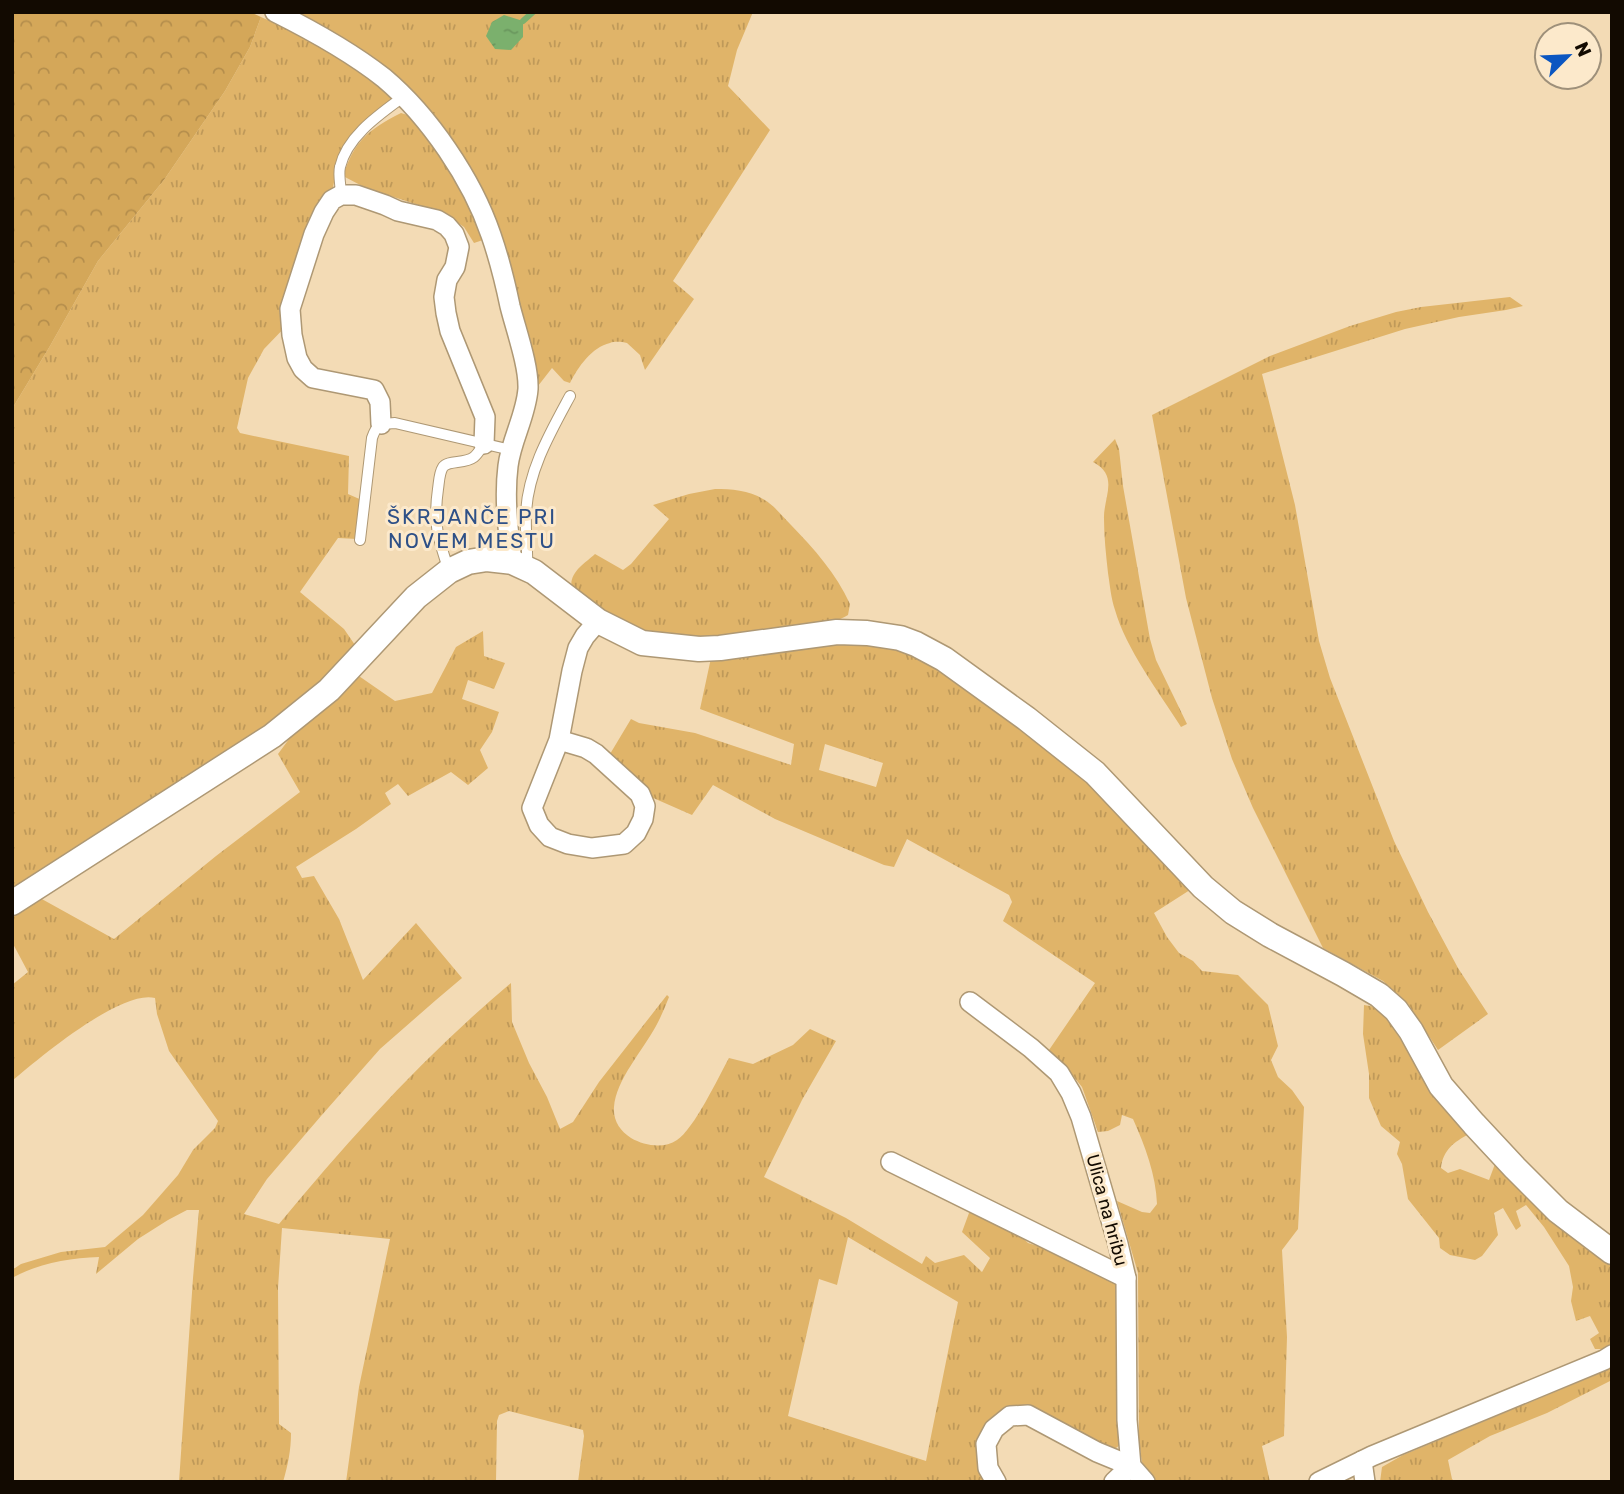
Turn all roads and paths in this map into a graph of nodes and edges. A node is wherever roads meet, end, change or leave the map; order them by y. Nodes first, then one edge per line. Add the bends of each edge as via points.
1 (275, 12) edge
2 (404, 97) junction
3 (341, 195) junction
4 (570, 396) dead end
5 (381, 424) junction
6 (484, 444) junction
7 (511, 450) junction
8 (360, 540) dead end
9 (519, 565) junction
10 (449, 571) junction
11 (598, 621) junction
12 (559, 740) junction
13 (12, 903) edge
14 (970, 1002) dead end
15 (891, 1161) dead end
16 (1612, 1252) edge
17 (1126, 1278) junction
18 (1612, 1355) edge
19 (1362, 1461) junction
20 (1132, 1466) junction
21 (996, 1482) edge
22 (1114, 1482) edge
23 (1145, 1482) edge
24 (1319, 1482) edge
25 (1365, 1482) edge

1 - 2 street via 340,47
2 - 3 lane via 369,122 347,151 340,168
2 - 7 street via 439,137 470,188 501,265 528,388
3 - 5 street via 332,200 314,234 290,309 292,335 297,358 313,378 374,390
3 - 6 street via 356,195 437,219 454,234 459,247 447,280 446,313 485,417
4 - 9 lane via 531,479 526,514 528,551
5 - 6 lane via 395,423
5 - 8 lane via 372,438
6 - 7 lane
6 - 10 lane via 473,457 443,467 435,510
7 - 9 street via 507,520
9 - 10 street via 487,559
9 - 11 street
10 - 13 street via 416,597 329,690 272,736
11 - 12 street via 578,648
11 - 16 street via 642,643 681,648 867,633 900,638 944,659 1095,774 1203,887 1233,912 1379,995 1396,1010 1441,1086 1474,1124 1558,1210
12 - 12 street via 532,808 539,825 568,844 592,848 624,844 643,819 645,806 640,794 596,754
14 - 17 street, Ulica na hribu via 1059,1073 1071,1093
15 - 17 street
17 - 20 street, Ulica na hribu via 1127,1420
18 - 19 street
19 - 24 street
19 - 25 street
20 - 21 street via 1028,1416 1010,1416 986,1444 988,1468
20 - 22 street
20 - 23 street

